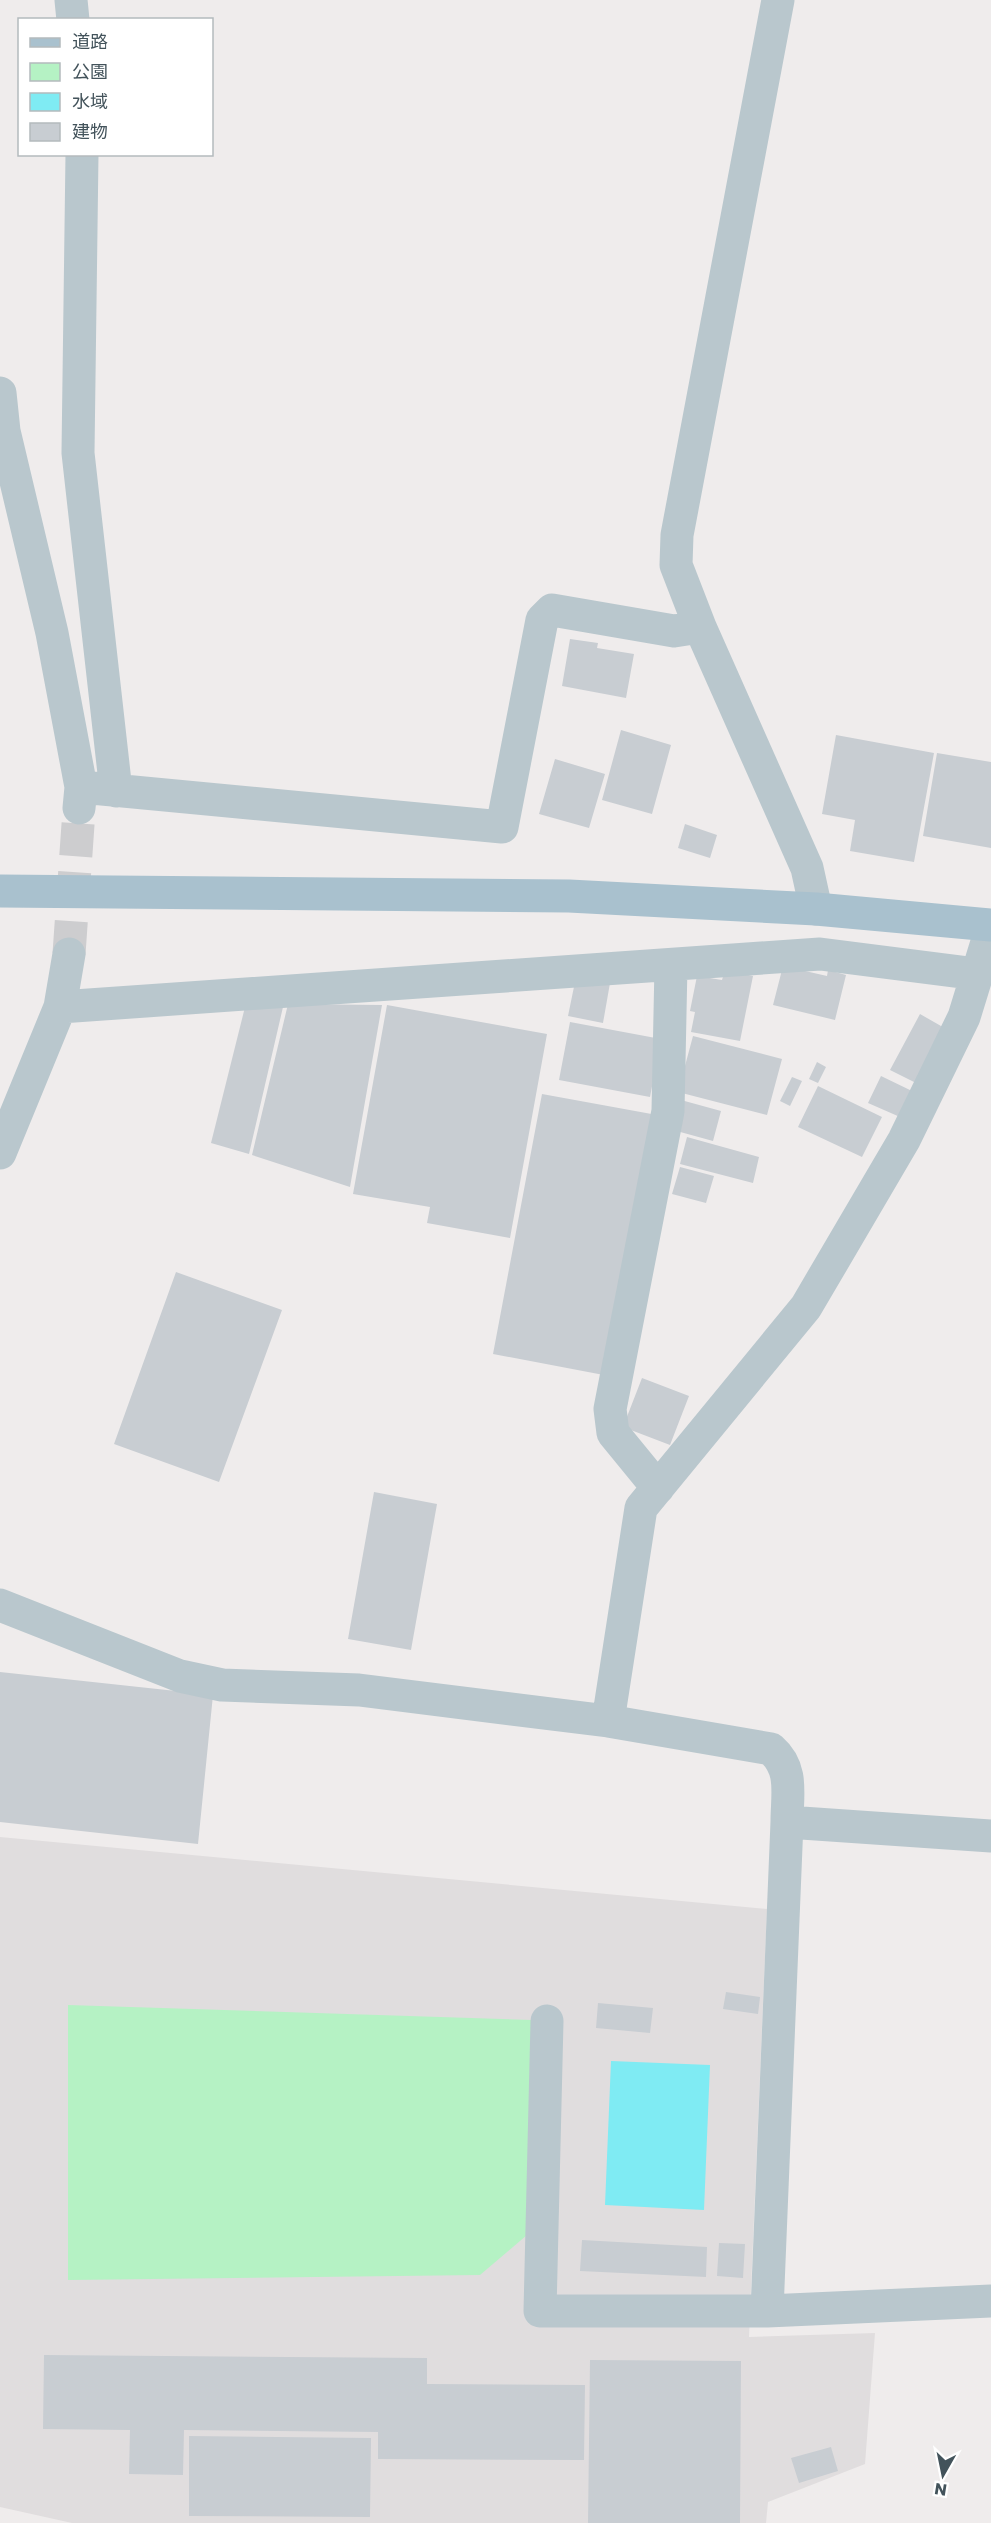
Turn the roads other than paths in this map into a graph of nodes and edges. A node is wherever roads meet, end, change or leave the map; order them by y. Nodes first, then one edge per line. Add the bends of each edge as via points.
1 (71, 0) edge
2 (778, 0) edge
3 (73, 18) edge
4 (82, 156) edge
5 (0, 393) edge
6 (700, 627) junction
7 (116, 791) junction
8 (0, 891) edge
9 (816, 909) junction
10 (991, 925) edge
11 (991, 929) edge
12 (69, 954) tunnel mouth
13 (671, 965) junction
14 (977, 974) junction
15 (60, 1007) junction
16 (0, 1153) edge
17 (658, 1488) junction
18 (0, 1605) edge
19 (608, 1721) junction
20 (787, 1822) junction
21 (991, 1836) edge
22 (547, 2021) dead end
23 (991, 2301) edge
24 (767, 2311) junction

1 - 3 street
2 - 6 street via 677,535 676,565
4 - 7 street via 78,453
5 - 7 street via 4,431 52,633 80,798
6 - 7 street via 674,631 552,610 542,620 502,827
6 - 9 street via 807,868
8 - 9 main road via 569,896
9 - 10 main road
11 - 14 street
12 - 15 street
13 - 14 street via 820,954
13 - 15 street
13 - 17 street via 668,1111 610,1409 613,1433
14 - 17 street via 964,1017 904,1140 806,1307
15 - 16 street
17 - 19 street via 641,1508
18 - 19 street via 180,1676 222,1685 359,1690
19 - 20 street via 771,1749 787,1770
20 - 21 street
20 - 24 street
22 - 24 street via 540,2311
23 - 24 street

